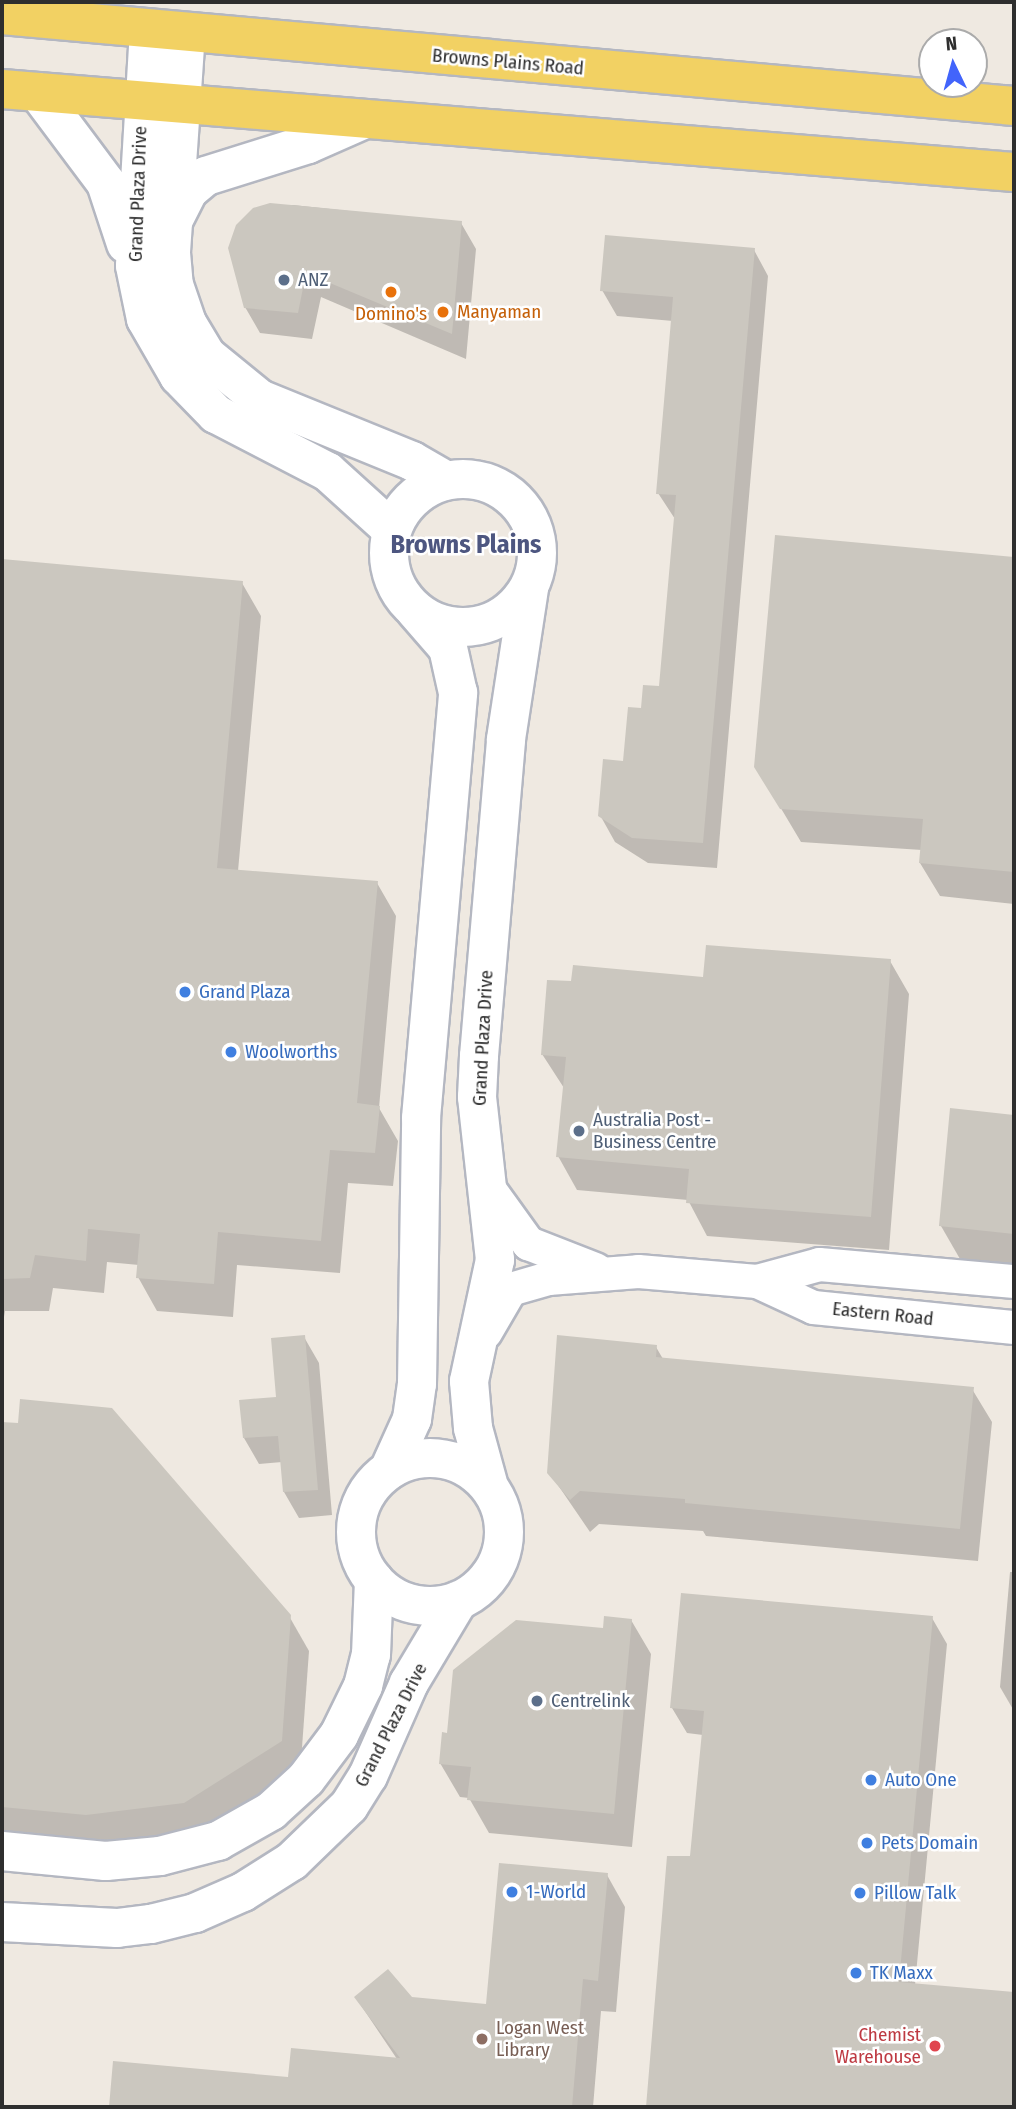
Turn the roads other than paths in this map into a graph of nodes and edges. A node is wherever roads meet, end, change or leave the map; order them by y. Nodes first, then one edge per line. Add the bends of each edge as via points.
1 (2, 15) edge
2 (168, 31) junction
3 (20, 91) edge
4 (160, 102) junction
5 (1014, 106) edge
6 (365, 119) junction
7 (1014, 172) edge
8 (172, 225) junction
9 (135, 266) junction
10 (446, 481) junction
11 (392, 530) junction
12 (529, 589) junction
13 (415, 610) junction
14 (489, 1189) junction
15 (607, 1273) junction
16 (757, 1281) junction
17 (1014, 1281) edge
18 (1014, 1327) edge
19 (476, 1346) junction
20 (389, 1470) junction
21 (488, 1483) junction
22 (374, 1580) junction
23 (458, 1601) junction
24 (2, 1851) edge
25 (2, 1922) edge

1 - 2 main road, Browns Plains Road
2 - 4 street, Grand Plaza Drive
2 - 5 main road, Browns Plains Road
3 - 4 main road
3 - 9 street via 106,183
4 - 6 main road
4 - 8 street, Grand Plaza Drive
4 - 9 street, Grand Plaza Drive
6 - 7 main road
6 - 8 street via 308,145 206,176 188,191
8 - 10 street, Grand Plaza Drive via 174,285 187,323 207,356 230,378 260,399 412,461
9 - 11 street, Grand Plaza Drive via 146,319 163,354 197,396 216,414 328,472
10 - 11 street via 412,498
10 - 12 street via 489,483 523,509 538,548
11 - 13 street via 389,562 394,580
12 - 13 street via 516,606 477,626 445,624
12 - 14 street, Grand Plaza Drive via 506,739 479,1056 477,1097
13 - 20 street via 448,648 458,693 421,1118 417,1384 412,1419
14 - 15 street, Eastern Road via 528,1243
14 - 19 street, Grand Plaza Drive via 495,1260
15 - 16 street, Eastern Road
15 - 19 street, Eastern Road via 548,1278 510,1289
16 - 17 street, Eastern Road via 819,1264
16 - 18 street, Eastern Road via 813,1307
19 - 21 street, Grand Plaza Drive via 469,1381 472,1417
20 - 21 street via 430,1457 451,1460
20 - 22 street via 362,1502 356,1523 357,1545
21 - 23 street via 505,1524 504,1546 495,1569 480,1588
22 - 23 street via 391,1595 413,1604
22 - 24 street via 371,1655 363,1686 339,1735 306,1779 271,1811 218,1841 160,1856 106,1861
23 - 25 street, Grand Plaza Drive via 410,1682 368,1776 349,1806 292,1861 243,1892 195,1913 151,1924 117,1928

